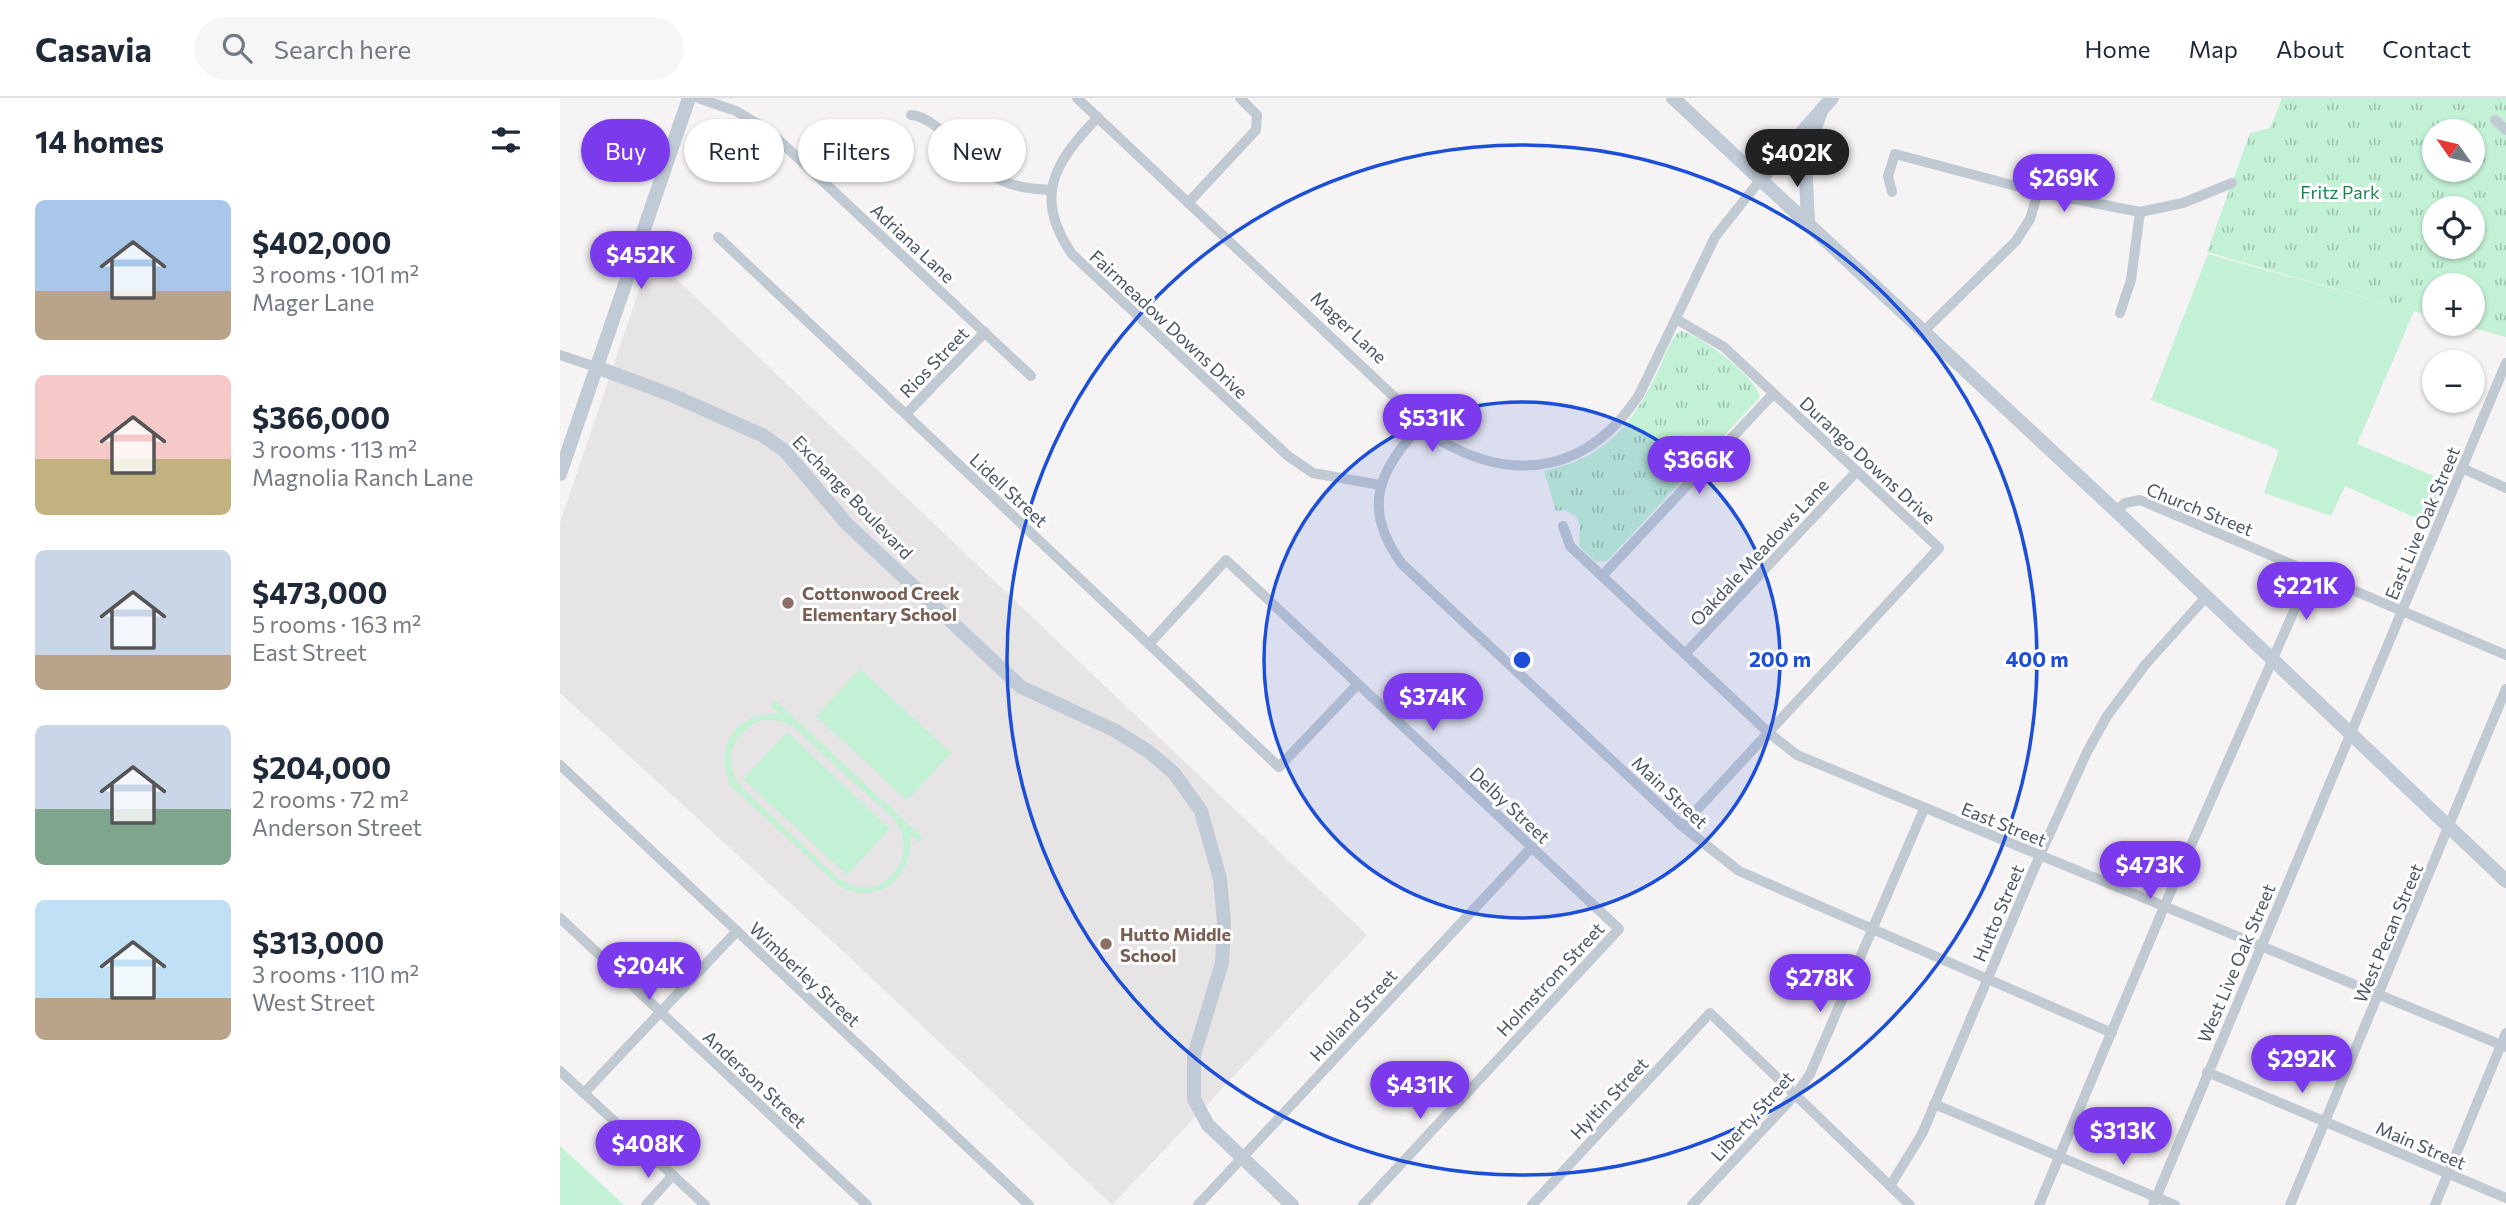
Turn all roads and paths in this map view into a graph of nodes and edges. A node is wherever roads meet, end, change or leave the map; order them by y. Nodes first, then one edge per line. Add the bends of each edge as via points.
1 (689, 98) edge
2 (698, 98) edge
3 (1077, 98) edge
4 (1240, 98) edge
5 (1673, 98) edge
6 (1832, 98) edge
7 (1821, 111) junction
8 (911, 115) dead end
9 (1098, 117) junction
10 (2495, 120) dead end
11 (2506, 130) edge
12 (1761, 179) junction
13 (2232, 183) dead end
14 (1051, 190) junction
15 (1892, 192) dead end
16 (2038, 192) junction
17 (1188, 203) junction
18 (2140, 212) junction
19 (1808, 224) junction
20 (718, 237) dead end
21 (2120, 313) dead end
22 (1676, 319) junction
23 (985, 332) junction
24 (1923, 332) junction
25 (560, 355) edge
26 (2506, 363) edge
27 (596, 367) junction
28 (1031, 376) dead end
29 (1773, 394) junction
30 (906, 414) junction
31 (1422, 424) junction
32 (2462, 468) junction
33 (1857, 471) junction
34 (560, 474) edge
35 (1380, 485) junction
36 (2506, 488) edge
37 (2116, 511) junction
38 (1563, 526) dead end
39 (2311, 572) junction
40 (1602, 576) junction
41 (2206, 597) junction
42 (2403, 610) junction
43 (1149, 644) junction
44 (1685, 654) junction
45 (2506, 655) edge
46 (2273, 661) junction
47 (1358, 684) junction
48 (2506, 689) edge
49 (1769, 733) junction
50 (2351, 734) junction
51 (560, 765) edge
52 (1924, 809) junction
53 (1682, 826) junction
54 (2448, 827) junction
55 (1532, 847) junction
56 (2040, 855) junction
57 (2506, 881) edge
58 (2164, 907) junction
59 (560, 918) edge
60 (1619, 929) joint
61 (1872, 930) junction
62 (737, 931) junction
63 (2260, 947) junction
64 (1987, 980) junction
65 (2378, 997) junction
66 (661, 1012) junction
67 (2112, 1033) junction
68 (2506, 1033) edge
69 (2503, 1046) edge
70 (560, 1071) edge
71 (2207, 1072) junction
72 (584, 1093) junction
73 (1796, 1094) junction
74 (1934, 1104) junction
75 (2325, 1122) junction
76 (2059, 1157) junction
77 (1241, 1158) junction
78 (2448, 1173) junction
79 (673, 1175) junction
80 (1890, 1186) junction
81 (2506, 1198) edge
82 (2155, 1201) edge
83 (646, 1205) edge
84 (705, 1205) edge
85 (867, 1205) edge
86 (1028, 1205) edge
87 (1198, 1205) edge
88 (1292, 1205) edge
89 (1363, 1205) edge
90 (1532, 1205) edge
91 (1692, 1205) edge
92 (1910, 1205) edge
93 (2039, 1205) edge
94 (2175, 1205) edge
95 (2290, 1205) edge
96 (2435, 1205) edge

1 - 27 street
2 - 23 street, Adriana Lane via 736,111 768,130
3 - 9 street, Mager Lane
4 - 17 street via 1257,115 1256,130
5 - 12 street
6 - 7 street, Mager Lane
7 - 12 street, Mager Lane
7 - 19 street via 1805,157
8 - 14 street via 927,120 993,177 1028,189
9 - 14 street via 1067,150
9 - 17 street, Mager Lane
10 - 11 street
12 - 19 street
12 - 22 street, Mager Lane via 1719,230
13 - 18 street via 2183,203
14 - 35 street, Fairmeadow Downs Drive via 1057,229 1072,254 1267,438 1313,473
15 - 16 street via 1888,176 1895,154
16 - 18 street
16 - 24 street via 2030,219 2016,241
17 - 31 street, Mager Lane
18 - 21 street via 2132,280
19 - 24 street
20 - 30 street, Lidell Street
22 - 29 street, Durango Downs Drive via 1711,337
22 - 31 street, Mager Lane via 1625,417 1601,439 1563,461 1518,466 1481,460 1441,441
23 - 28 street, Adriana Lane
23 - 30 street, Rios Street
24 - 37 street
25 - 27 street
26 - 32 street, East Live Oak Street
27 - 34 street
27 - 77 street, Exchange Boulevard via 674,396 762,435 784,450 847,524 1021,687 1114,730 1174,773 1201,811 1220,879 1224,922 1222,963 1194,1055 1194,1098 1208,1125
29 - 33 street, Durango Downs Drive
29 - 40 street
30 - 43 street, Lidell Street
31 - 35 street, Main Street via 1389,463
32 - 36 street
32 - 42 street, East Live Oak Street
33 - 44 street, Oakdale Meadows Lane
33 - 49 street, Durango Downs Drive via 1939,548
35 - 53 street, Main Street via 1378,509 1384,537 1402,565
37 - 39 street, Church Street via 2132,499 2140,500
37 - 41 street
38 - 40 street, East Street via 1570,546
39 - 42 street, Church Street
39 - 46 street
40 - 44 street, East Street
41 - 46 street
41 - 56 street, Hutto Street via 2107,716
42 - 45 street, Church Street
42 - 50 street, East Live Oak Street
43 - 47 street, Lidell Street via 1279,766
43 - 47 street, Delby Street via 1226,560
44 - 49 street, East Street
46 - 50 street
46 - 58 street
47 - 55 street, Delby Street
48 - 54 street, West Pecan Street
49 - 52 street, East Street via 1797,755
49 - 53 street, Durango Downs Drive
50 - 54 street
50 - 63 street, West Live Oak Street
51 - 62 street, Wimberley Street
52 - 56 street, East Street
52 - 61 street, Liberty Street
53 - 61 street, Main Street via 1739,871
54 - 57 street
54 - 65 street, West Pecan Street
55 - 60 street, Delby Street
55 - 77 street, Holland Street
56 - 58 street, East Street
56 - 64 street, Hutto Street
58 - 63 street, East Street
58 - 67 street
59 - 66 street, Anderson Street
60 - 89 street, Holmstrom Street
61 - 64 street, Main Street
61 - 73 street, Liberty Street via 1821,1052
62 - 66 street
62 - 86 street, Wimberley Street
63 - 65 street, East Street
63 - 71 street, West Live Oak Street
64 - 67 street, Main Street
64 - 74 street, Hutto Street
65 - 69 street, East Street
65 - 75 street, West Pecan Street
66 - 72 street
66 - 85 street, Anderson Street
67 - 76 street
68 - 69 street
69 - 78 street
70 - 72 street
71 - 75 street, Main Street
71 - 82 street, West Live Oak Street
72 - 79 street
73 - 80 street
73 - 90 street, Hyltin Street via 1710,1013
73 - 91 street, Liberty Street
74 - 76 street
74 - 80 street, Hutto Street via 1915,1150
75 - 78 street, Main Street
75 - 95 street, West Pecan Street
76 - 82 street
76 - 93 street
77 - 87 street, Holland Street
77 - 88 street, Exchange Boulevard
78 - 81 street, Main Street
78 - 96 street
79 - 83 street
79 - 84 street
80 - 92 street
82 - 94 street

